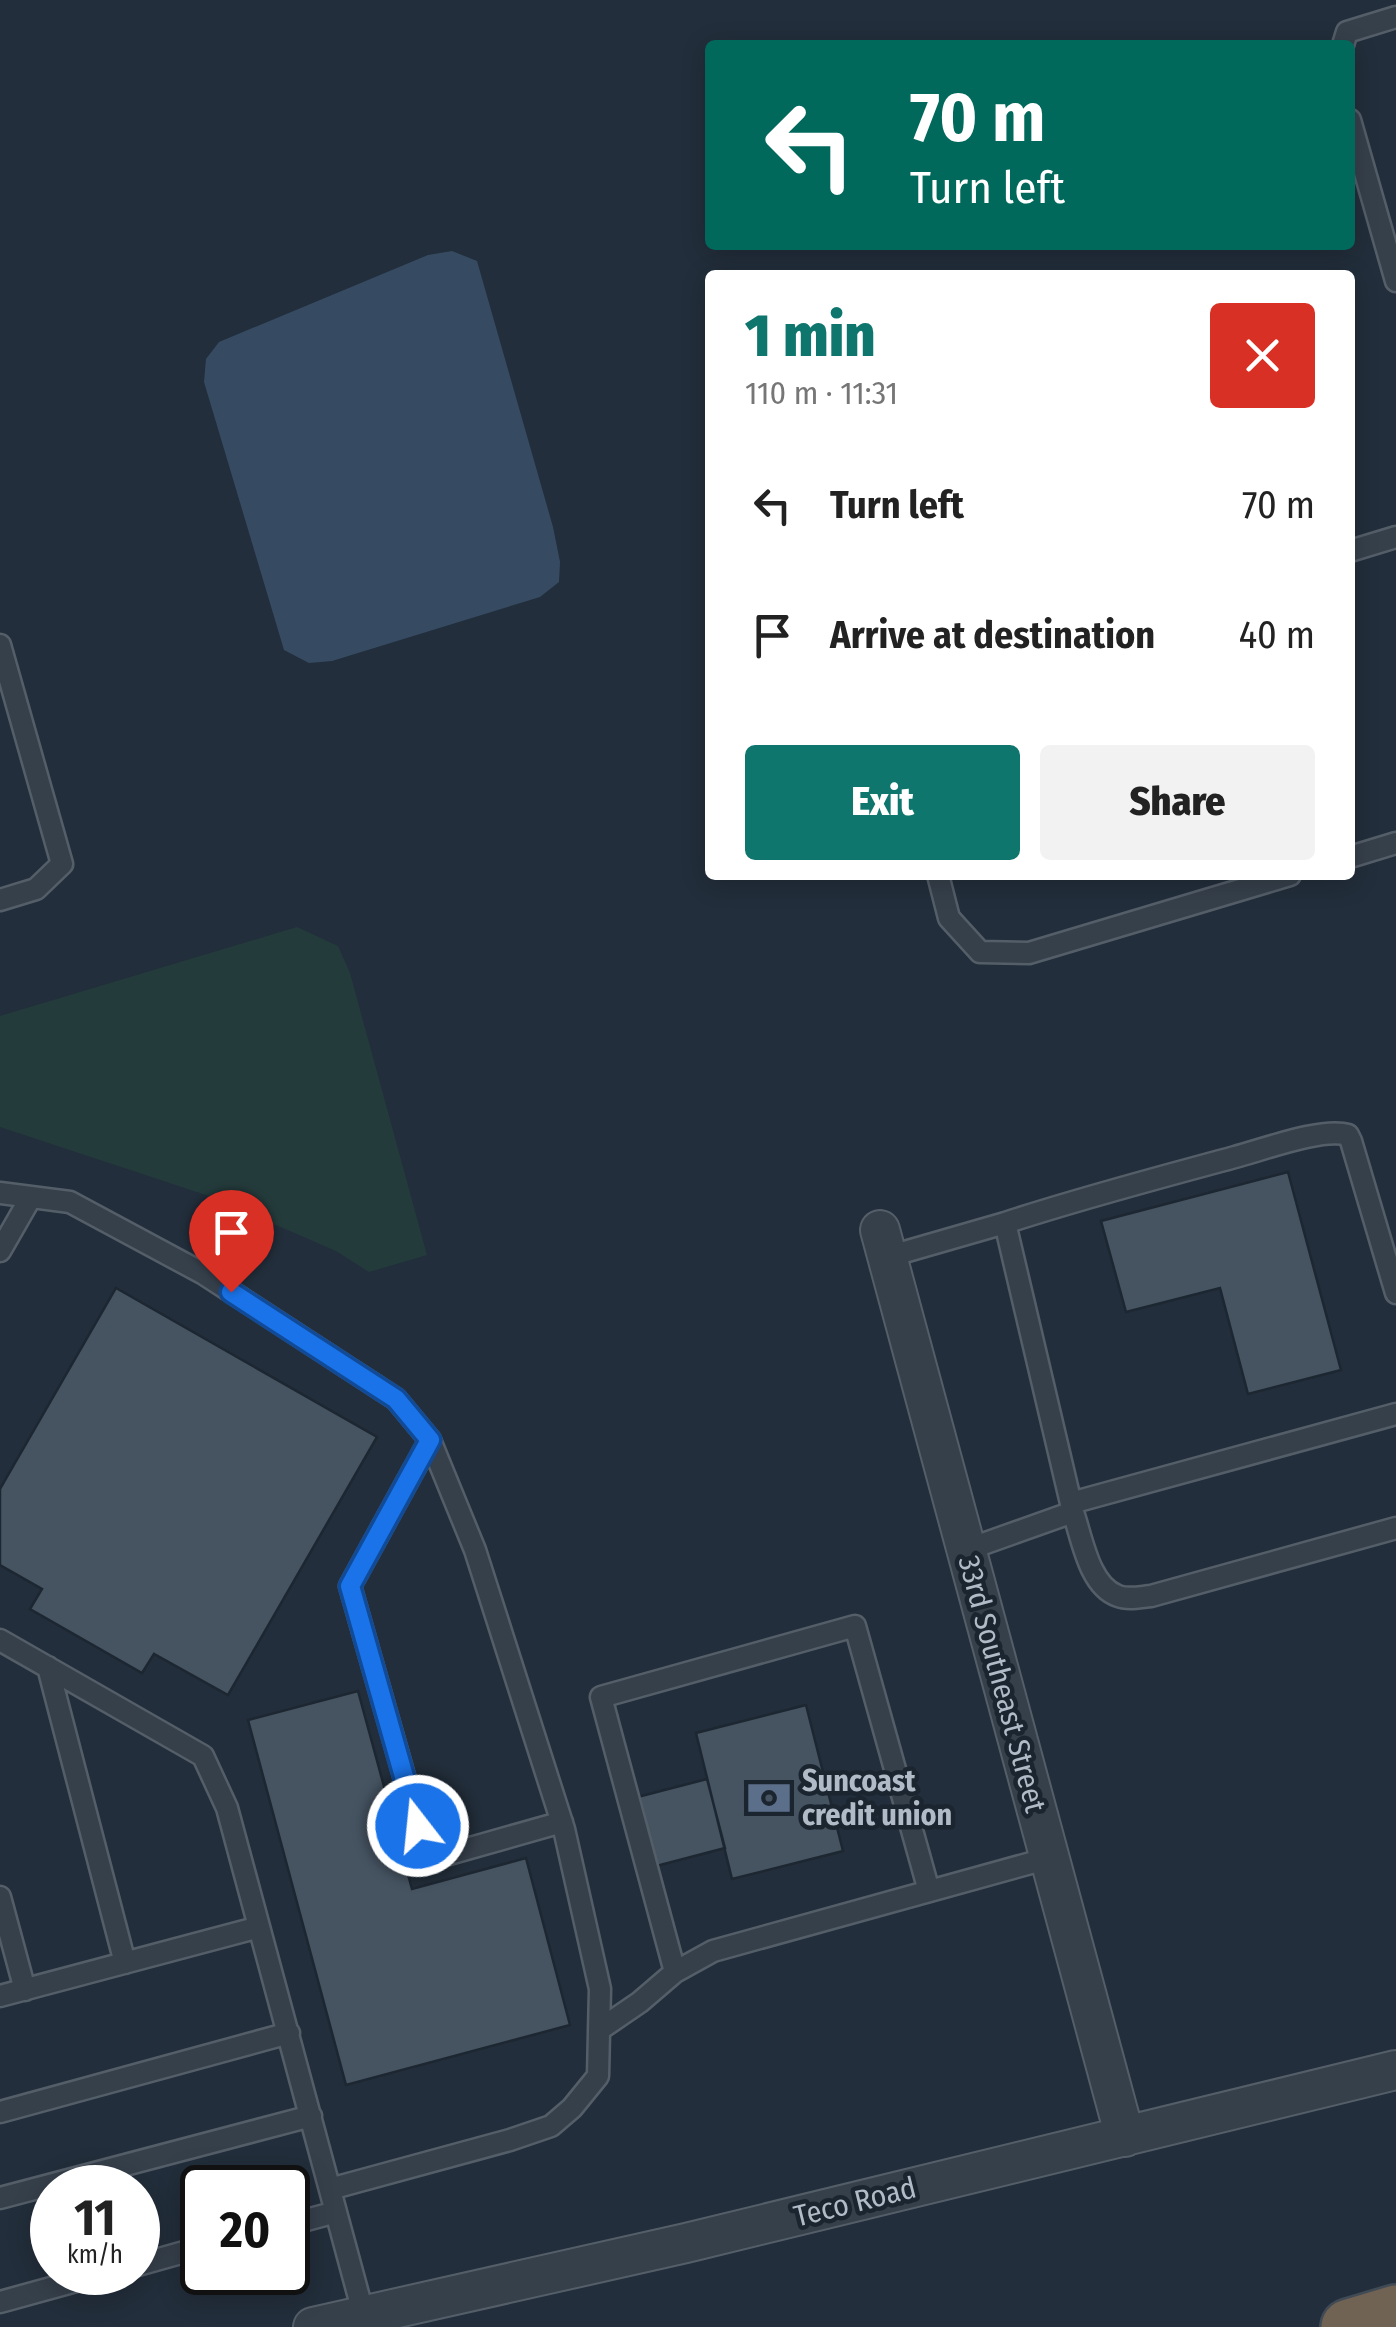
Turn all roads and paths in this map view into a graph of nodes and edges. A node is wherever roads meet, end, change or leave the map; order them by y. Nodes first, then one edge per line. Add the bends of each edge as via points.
1 (1396, 17) edge
2 (1344, 40) edge
3 (1355, 138) edge
4 (1396, 281) edge
5 (1396, 538) edge
6 (1355, 550) edge
7 (0, 644) edge
8 (1396, 844) edge
9 (1355, 856) edge
10 (939, 880) edge
11 (1273, 880) edge
12 (0, 900) edge
13 (0, 1192) edge
14 (32, 1197) junction
15 (1005, 1223) junction
16 (883, 1243) joint
17 (0, 1251) edge
18 (1396, 1293) edge
19 (1396, 1414) edge
20 (430, 1440) junction
21 (1072, 1508) junction
22 (1396, 1528) edge
23 (966, 1550) junction
24 (0, 1640) edge
25 (48, 1667) junction
26 (562, 1822) junction
27 (1049, 1858) junction
28 (928, 1892) junction
29 (0, 1897) edge
30 (260, 1927) junction
31 (125, 1963) junction
32 (674, 1972) junction
33 (25, 1990) junction
34 (0, 1996) edge
35 (599, 2030) junction
36 (289, 2033) junction
37 (1396, 2070) edge
38 (0, 2112) edge
39 (311, 2116) junction
40 (1125, 2137) junction
41 (330, 2189) junction
42 (0, 2198) edge
43 (336, 2212) junction
44 (310, 2219) edge
45 (30, 2294) edge
46 (0, 2302) edge
47 (1396, 2313) edge
48 (364, 2316) junction
49 (313, 2327) edge
50 (1349, 2327) edge

1 - 2 lane via 1347,32
3 - 4 lane
5 - 6 lane
7 - 12 lane via 62,864 36,890
8 - 9 lane
10 - 11 lane via 949,918 980,952 1029,953
13 - 14 lane
14 - 17 lane
14 - 20 lane via 70,1202 204,1274 396,1399
15 - 16 lane
15 - 18 lane via 1340,1132 1351,1141
15 - 21 lane
16 - 23 street, 33rd Southeast Street
19 - 21 lane
20 - 26 lane via 475,1550
20 - 26 lane via 350,1586 428,1860
21 - 22 lane via 1104,1588 1127,1598
21 - 23 lane
23 - 27 street, 33rd Southeast Street
24 - 25 lane
25 - 30 lane via 204,1756
25 - 31 lane
26 - 35 lane via 600,1989
27 - 28 lane
27 - 40 street, 33rd Southeast Street
28 - 32 lane via 713,1950
28 - 32 lane via 855,1626 601,1697
29 - 33 lane
30 - 31 lane
30 - 36 lane
31 - 33 lane
32 - 35 lane
33 - 34 lane
35 - 41 lane via 598,2076 551,2126
36 - 38 lane
36 - 39 lane
37 - 40 street, Teco Road
39 - 41 lane
39 - 42 lane
40 - 48 street, Teco Road
41 - 43 lane
43 - 44 lane
43 - 48 lane
45 - 46 lane
47 - 50 highway
48 - 49 street, Teco Road

